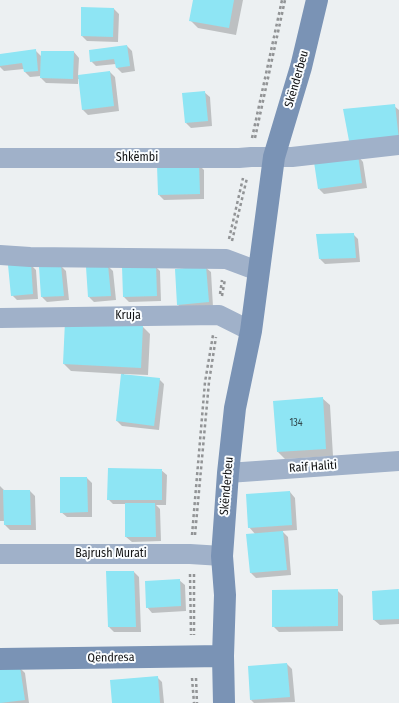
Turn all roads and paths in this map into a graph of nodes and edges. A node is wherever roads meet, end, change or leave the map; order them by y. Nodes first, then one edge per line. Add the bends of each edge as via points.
1 (317, 0) edge
2 (399, 145) edge
3 (0, 158) edge
4 (274, 158) junction
5 (0, 255) edge
6 (258, 271) junction
7 (0, 318) edge
8 (251, 331) junction
9 (399, 460) edge
10 (228, 473) junction
11 (0, 554) edge
12 (222, 556) junction
13 (223, 656) junction
14 (0, 660) edge
15 (224, 703) edge

1 - 4 main road, Skënderbeu via 301,67
2 - 4 street
3 - 4 street, Shkëmbi
4 - 6 main road, Skënderbeu
5 - 6 street via 226,259
6 - 8 main road, Skënderbeu
7 - 8 street, Kruja via 219,315
8 - 10 main road, Skënderbeu via 235,408
9 - 10 street, Raif Haliti
10 - 12 main road, Skënderbeu
11 - 12 street, Bajrush Murati
12 - 13 main road, Skënderbeu via 225,595
13 - 14 main road, Qëndresa
13 - 15 main road, Skënderbeu

